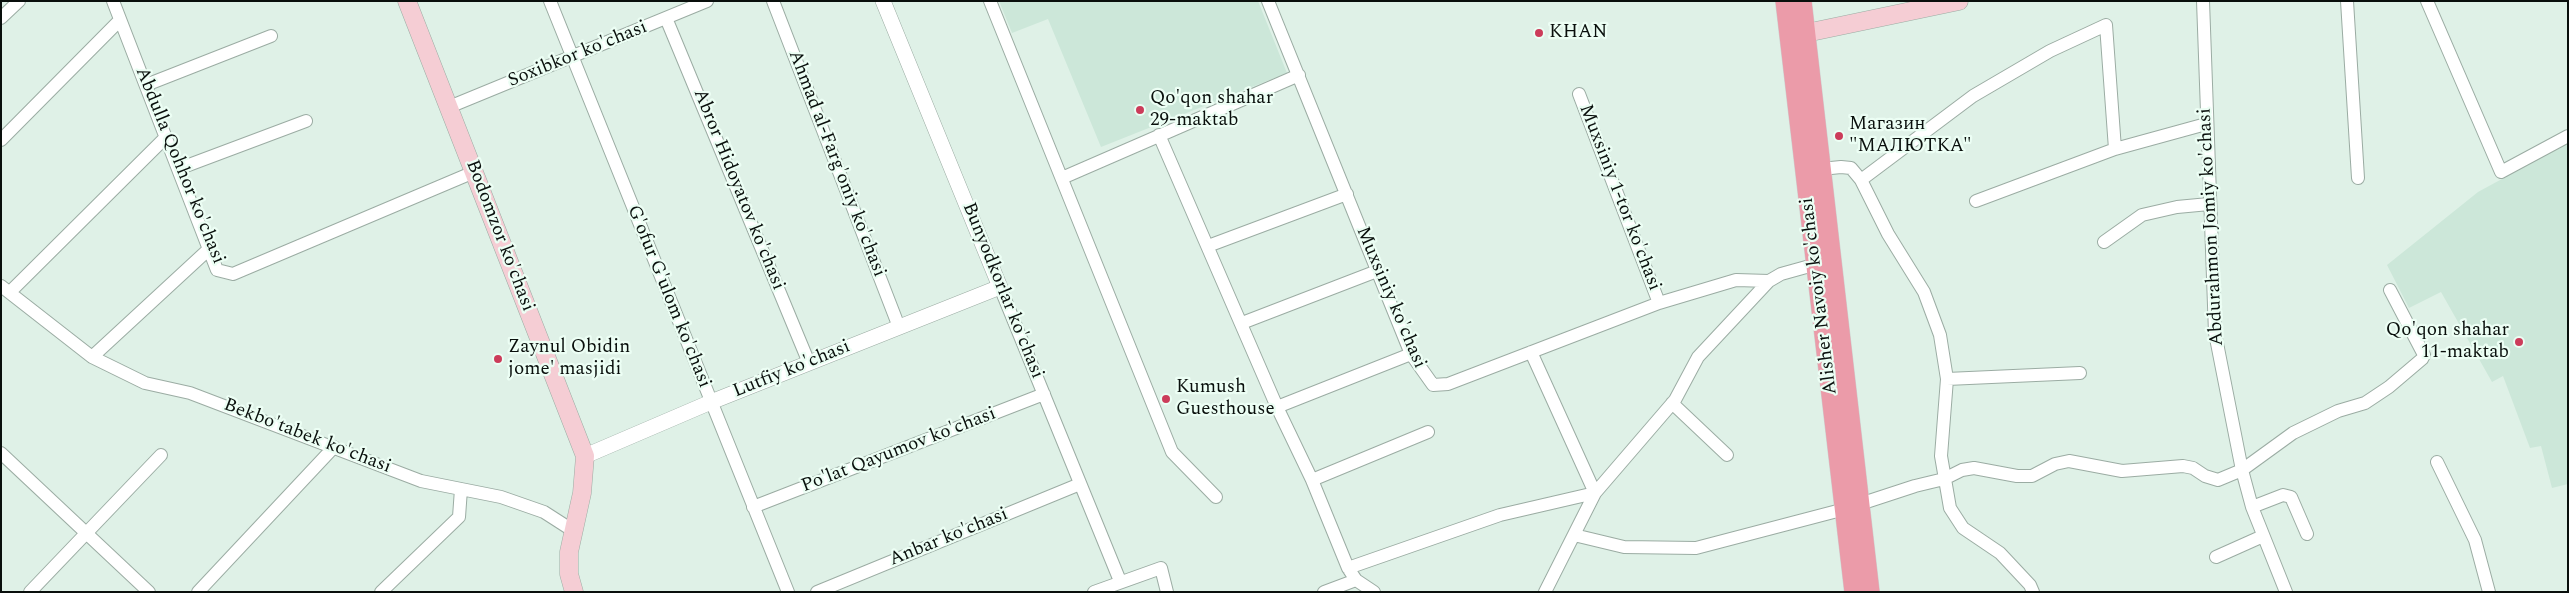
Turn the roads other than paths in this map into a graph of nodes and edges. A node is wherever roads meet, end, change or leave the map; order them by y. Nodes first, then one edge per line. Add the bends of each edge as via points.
1 (18, 1) edge
2 (113, 1) edge
3 (407, 1) edge
4 (550, 1) edge
5 (707, 1) edge
6 (773, 1) edge
7 (883, 1) edge
8 (990, 1) edge
9 (1268, 1) edge
10 (1785, 1) edge
11 (1802, 1) edge
12 (1959, 1) edge
13 (2203, 1) edge
14 (2347, 1) edge
15 (2427, 1) edge
16 (1, 18) edge
17 (666, 18) junction
18 (120, 20) junction
19 (1798, 35) junction
20 (271, 36) dead end
21 (572, 58) junction
22 (1299, 75) junction
23 (146, 86) junction
24 (1579, 94) dead end
25 (449, 107) junction
26 (306, 121) dead end
27 (2206, 124) junction
28 (1159, 135) junction
29 (2568, 136) edge
30 (166, 137) junction
31 (1, 140) edge
32 (2115, 149) junction
33 (178, 169) junction
34 (1821, 170) junction
35 (474, 172) junction
36 (1062, 178) junction
37 (2358, 178) dead end
38 (1861, 180) junction
39 (1347, 194) junction
40 (1976, 200) dead end
41 (2209, 204) junction
42 (2104, 242) dead end
43 (1208, 246) junction
44 (209, 249) junction
45 (1817, 264) junction
46 (1377, 271) junction
47 (1769, 281) junction
48 (1000, 288) junction
49 (6, 289) edge
50 (2390, 290) dead end
51 (1659, 303) junction
52 (1242, 322) junction
53 (899, 327) junction
54 (1531, 352) junction
55 (1411, 354) junction
56 (92, 358) junction
57 (809, 363) junction
58 (2080, 373) dead end
59 (1947, 379) junction
60 (1044, 394) junction
61 (710, 402) junction
62 (1672, 403) junction
63 (1277, 407) junction
64 (1428, 432) dead end
65 (334, 446) junction
66 (1, 453) edge
67 (161, 455) dead end
68 (1727, 455) dead end
69 (585, 456) junction
70 (2437, 462) dead end
71 (2242, 470) junction
72 (1944, 479) junction
73 (1312, 480) junction
74 (1080, 484) junction
75 (461, 489) junction
76 (1595, 492) junction
77 (1216, 497) dead end
78 (754, 507) junction
79 (1852, 507) junction
80 (2252, 507) junction
81 (572, 530) junction
82 (86, 534) junction
83 (2307, 534) dead end
84 (1574, 535) junction
85 (2264, 536) junction
86 (2216, 557) dead end
87 (1348, 568) junction
88 (1356, 580) junction
89 (1120, 581) junction
90 (30, 592) edge
91 (149, 592) edge
92 (198, 592) edge
93 (381, 592) edge
94 (573, 592) edge
95 (788, 592) edge
96 (817, 592) edge
97 (1094, 592) edge
98 (1167, 592) edge
99 (1324, 592) edge
100 (1374, 592) edge
101 (1545, 592) edge
102 (1854, 592) edge
103 (1870, 592) edge
104 (2033, 592) edge
105 (2286, 592) edge
106 (2490, 592) edge

1 - 16 street
2 - 18 street, Abdulla Qohhor ko'chasi
3 - 25 main road, Bodomzor ko'chasi
4 - 21 street, G'ofur G'ulom ko'chasi
5 - 17 street, Soxibkor ko'chasi
6 - 53 street, Ahmad al-Farg'oniy ko'chasi
7 - 48 street, Bunyodkorlar ko'chasi
8 - 36 street
9 - 22 street, Muxsiniy ko'chasi
10 - 19 main road, Alisher Navoiy ko'chasi
11 - 19 main road, Alisher Navoiy ko'chasi
12 - 19 main road
13 - 27 street, Abdurahmon Jomiy ko'chasi
14 - 37 street
15 - 29 street via 2501,172
17 - 21 street, Soxibkor ko'chasi
17 - 57 street, Abror Hidoyatov ko'chasi
18 - 23 street, Abdulla Qohhor ko'chasi
18 - 31 street
19 - 34 main road, Alisher Navoiy ko'chasi
19 - 45 main road, Alisher Navoiy ko'chasi
20 - 23 street
21 - 25 street, Soxibkor ko'chasi
21 - 61 street, G'ofur G'ulom ko'chasi
22 - 28 street
22 - 39 street, Muxsiniy ko'chasi
23 - 30 street, Abdulla Qohhor ko'chasi
24 - 51 street, Muxsiniy 1-tor ko'chasi
25 - 35 main road, Bodomzor ko'chasi
26 - 33 street
27 - 32 street
27 - 41 street, Abdurahmon Jomiy ko'chasi
28 - 36 street
28 - 43 street
30 - 33 street, Abdulla Qohhor ko'chasi
30 - 49 street
32 - 38 street via 2106,25 2050,51 1973,96
32 - 40 street
33 - 44 street, Abdulla Qohhor ko'chasi
34 - 38 street via 1851,168
34 - 79 main road, Alisher Navoiy ko'chasi
35 - 44 street, Abdulla Qohhor ko'chasi via 233,274 217,270
35 - 69 main road, Bodomzor ko'chasi
36 - 77 street via 1172,452
38 - 59 street via 1888,234 1924,292 1940,336
39 - 43 street
39 - 46 street, Muxsiniy ko'chasi
41 - 42 street via 2142,215
41 - 71 street, Abdurahmon Jomiy ko'chasi via 2215,333
43 - 52 street
44 - 56 street
45 - 47 street via 1781,274
45 - 79 main road, Alisher Navoiy ko'chasi
46 - 52 street
46 - 55 street, Muxsiniy ko'chasi
47 - 51 street, Muxsiniy ko'chasi via 1736,280
47 - 62 street via 1698,357
48 - 53 street, Lutfiy ko'chasi
48 - 60 street, Bunyodkorlar ko'chasi
49 - 56 street, Bekbo'tabek ko'chasi
50 - 71 street via 2424,355 2422,359 2365,403 2338,411 2293,433
51 - 54 street, Muxsiniy ko'chasi
52 - 63 street
53 - 57 street, Lutfiy ko'chasi
54 - 55 street, Muxsiniy ko'chasi via 1448,384 1432,385
54 - 76 street
55 - 63 street
56 - 65 street, Bekbo'tabek ko'chasi via 146,383 190,393
57 - 61 street, Lutfiy ko'chasi
58 - 59 street
59 - 72 street via 1941,456
60 - 74 street, Bunyodkorlar ko'chasi
60 - 78 street, Po'lat Qayumov ko'chasi
61 - 69 street, Lutfiy ko'chasi
61 - 78 street, G'ofur G'ulom ko'chasi
62 - 68 street
62 - 76 street
63 - 73 street
64 - 73 street
65 - 75 street, Bekbo'tabek ko'chasi via 421,481
65 - 92 street
66 - 82 street
67 - 82 street
69 - 81 main road, Bodomzor ko'chasi via 582,493
70 - 106 street via 2475,540
71 - 72 street via 2218,480 2183,466 2116,471 2069,461 2032,476 1974,468
71 - 80 street, Abdurahmon Jomiy ko'chasi
72 - 79 street
72 - 104 street via 1950,508 1963,528 2000,553
73 - 87 street
74 - 89 street, Bunyodkorlar ko'chasi
74 - 96 street, Anbar ko'chasi
75 - 81 street, Bekbo'tabek ko'chasi via 544,512
75 - 93 street via 459,517
76 - 84 street
76 - 87 street via 1500,515
78 - 95 street, G'ofur G'ulom ko'chasi
79 - 84 street via 1696,548 1624,547
79 - 102 main road, Alisher Navoiy ko'chasi
79 - 103 main road, Alisher Navoiy ko'chasi
80 - 83 street via 2283,495 2291,496
80 - 85 street, Abdurahmon Jomiy ko'chasi
81 - 94 main road via 570,574
82 - 90 street
82 - 91 street
84 - 101 street
85 - 86 street
85 - 105 street, Abdurahmon Jomiy ko'chasi
87 - 88 street
88 - 99 street
88 - 100 street
89 - 97 street
89 - 98 street via 1161,568

